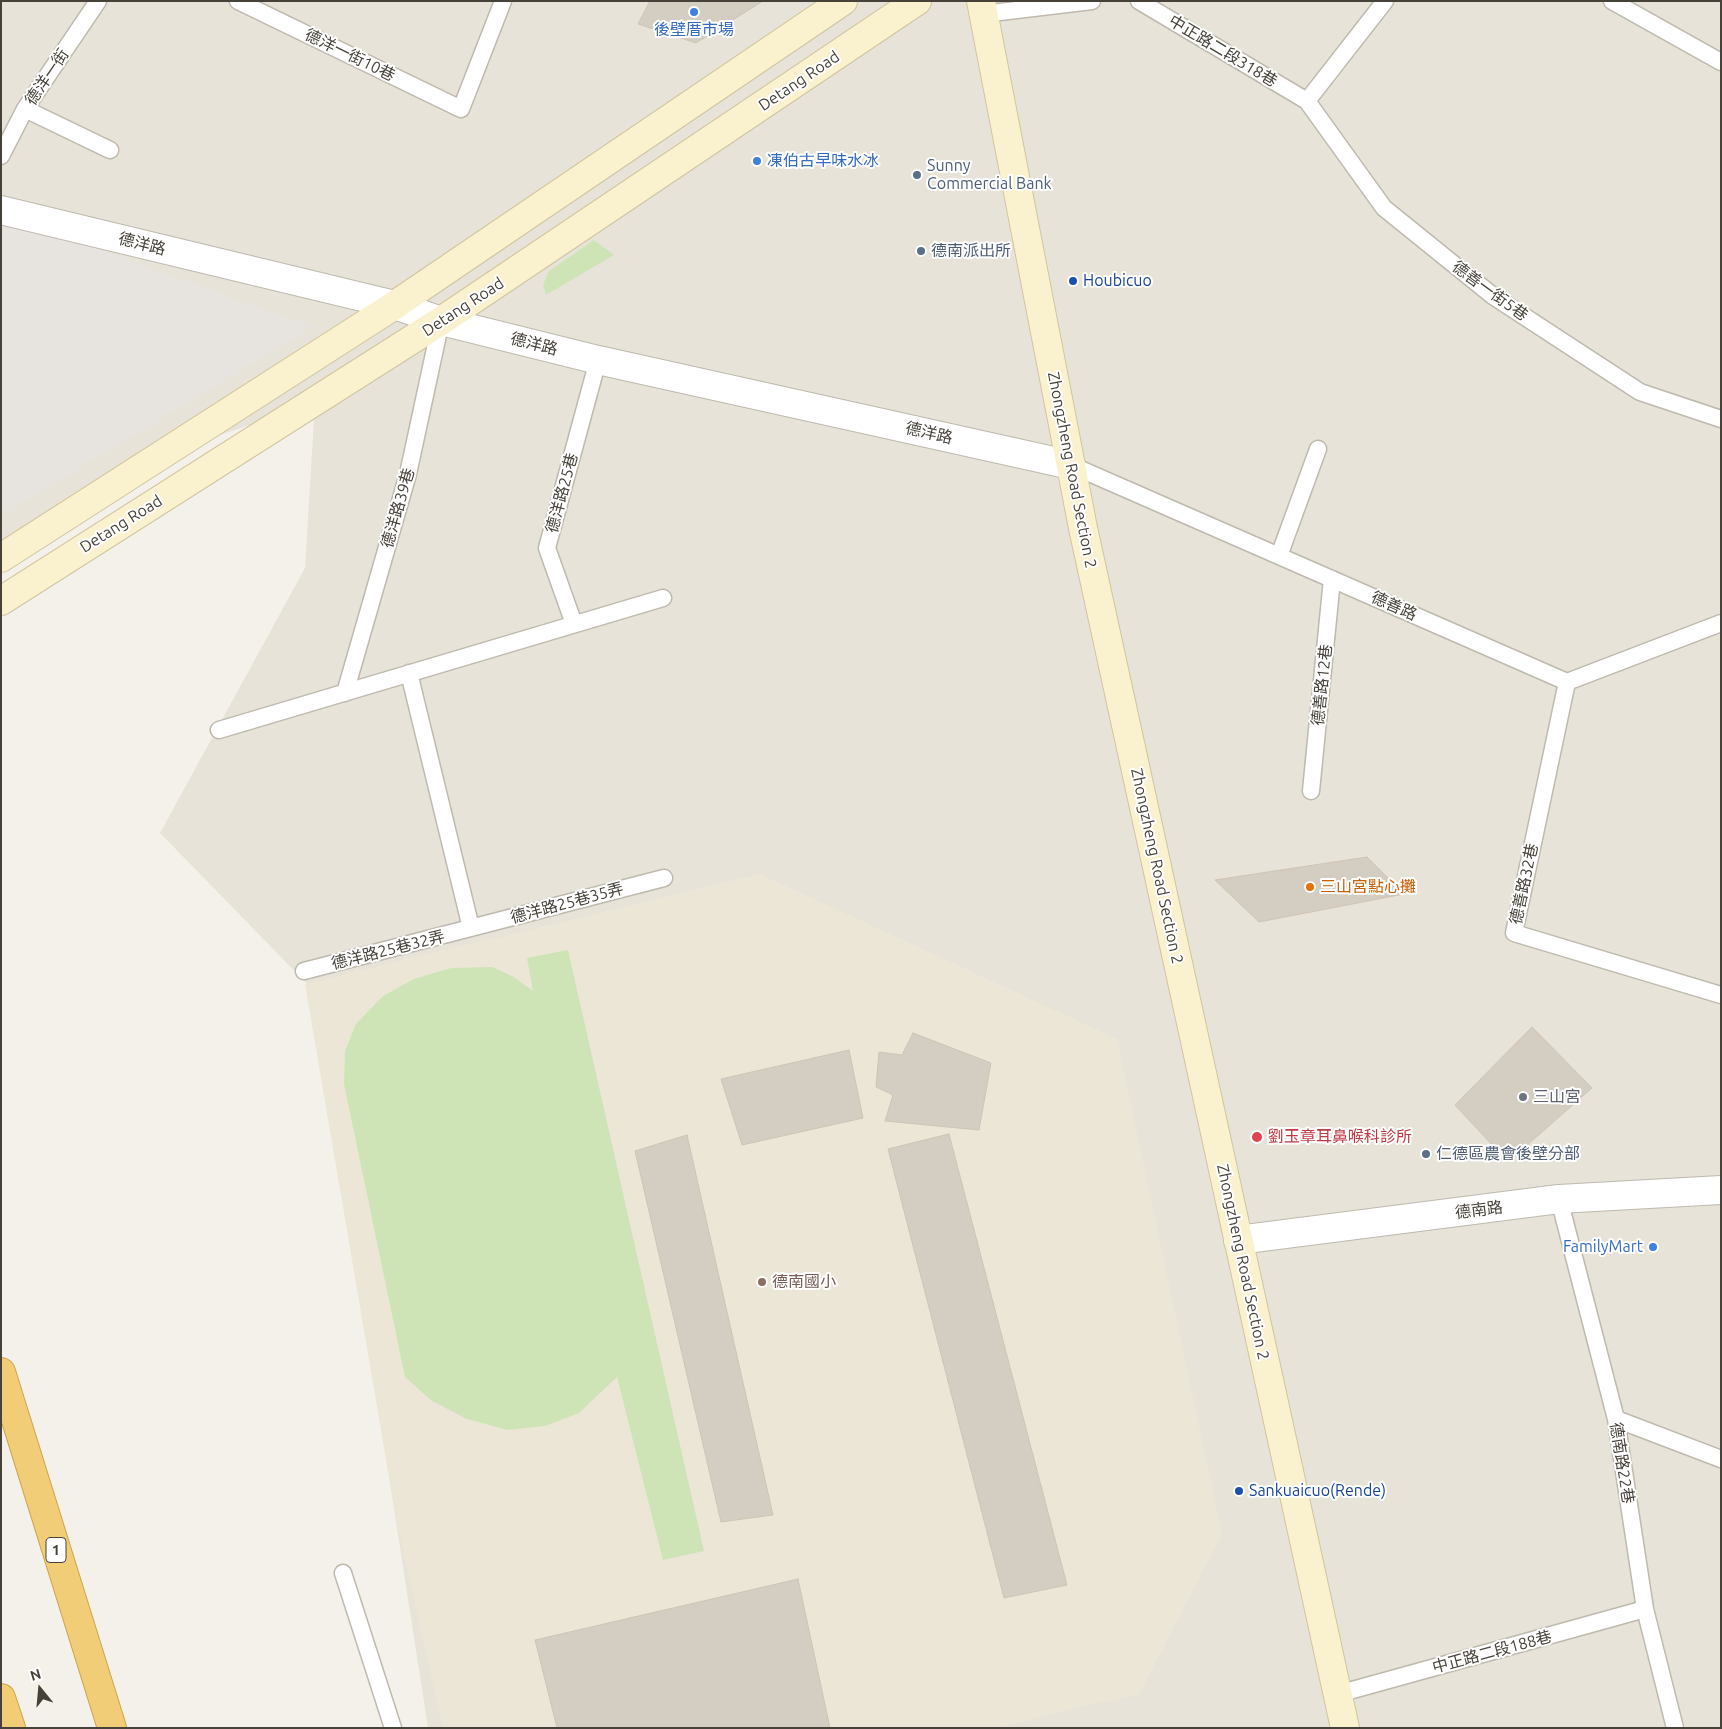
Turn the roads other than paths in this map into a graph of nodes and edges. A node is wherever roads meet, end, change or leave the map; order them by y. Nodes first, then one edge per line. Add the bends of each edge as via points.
1 (98, 1) edge
2 (238, 1) edge
3 (502, 1) edge
4 (844, 1) edge
5 (917, 1) edge
6 (1092, 1) edge
7 (1140, 1) edge
8 (1385, 1) edge
9 (1612, 1) edge
10 (982, 8) edge
11 (1721, 62) edge
12 (1307, 101) junction
13 (25, 109) junction
14 (110, 150) dead end
15 (1, 156) edge
16 (1, 210) edge
17 (395, 305) junction
18 (441, 321) junction
19 (598, 360) junction
20 (1721, 419) edge
21 (1318, 449) dead end
22 (1071, 465) junction
23 (1279, 556) junction
24 (1, 558) edge
25 (1332, 579) junction
26 (663, 598) dead end
27 (1, 601) edge
28 (1721, 623) edge
29 (574, 624) junction
30 (410, 673) junction
31 (1567, 682) junction
32 (345, 693) junction
33 (219, 730) dead end
34 (1311, 791) dead end
35 (664, 878) dead end
36 (471, 928) junction
37 (304, 971) dead end
38 (1721, 995) edge
39 (1721, 1190) edge
40 (1559, 1199) junction
41 (1238, 1240) junction
42 (1, 1372) edge
43 (1616, 1419) junction
44 (1721, 1458) edge
45 (343, 1573) dead end
46 (1645, 1609) junction
47 (1338, 1694) junction
48 (1, 1698) edge
49 (11, 1728) edge
50 (112, 1728) edge
51 (393, 1728) edge
52 (1346, 1728) edge
53 (1675, 1728) edge

1 - 13 lane, 德洋一街
2 - 3 lane, 德洋一街10巷 via 461,109
4 - 17 street
5 - 18 street, Detang Road
6 - 10 lane
7 - 12 lane, 中正路二段318巷
8 - 12 lane
9 - 11 lane
10 - 22 street, Zhongzheng Road Section 2
12 - 20 lane, 德善一街5巷 via 1384,208 1492,296 1640,392
13 - 14 lane
13 - 15 lane, 德洋一街
16 - 17 street, 德洋路
17 - 18 street, 德洋路
17 - 24 street
18 - 19 street, 德洋路
18 - 27 street, Detang Road
18 - 32 lane, 德洋路39巷 via 408,474
19 - 22 street, 德洋路
19 - 29 lane, 德洋路25巷 via 547,548
21 - 23 lane
22 - 23 lane, 德善路
22 - 41 street, Zhongzheng Road Section 2
23 - 25 lane, 德善路
25 - 31 lane, 德善路
25 - 34 lane, 德善路12巷
26 - 29 lane
28 - 31 lane
29 - 30 lane
30 - 32 lane
30 - 36 lane
31 - 38 lane, 德善路32巷 via 1514,934
32 - 33 lane
35 - 36 lane, 德洋路25巷35弄
36 - 37 lane, 德洋路25巷32弄
39 - 40 street, 德南路
40 - 41 street, 德南路
40 - 43 lane, 德南路22巷
41 - 47 street, Zhongzheng Road Section 2
42 - 50 highway, 1
43 - 44 lane
43 - 46 lane, 德南路22巷
45 - 51 lane
46 - 47 lane, 中正路二段188巷
46 - 53 lane, 德南路22巷
47 - 52 street, Zhongzheng Road Section 2
48 - 49 highway

